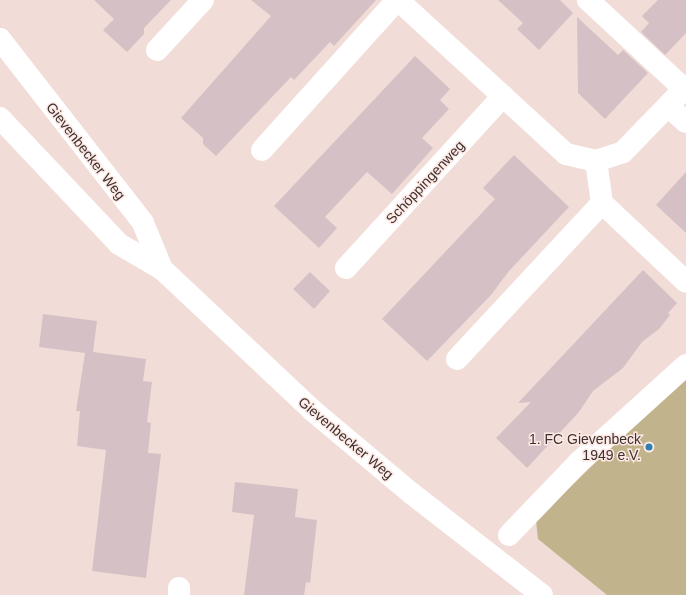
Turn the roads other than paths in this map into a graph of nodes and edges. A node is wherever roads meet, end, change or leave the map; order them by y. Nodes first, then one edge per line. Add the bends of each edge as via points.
1 (203, 0) edge
2 (397, 0) edge
3 (588, 0) edge
4 (0, 40) edge
5 (157, 50) dead end
6 (685, 88) edge
7 (504, 96) junction
8 (668, 106) junction
9 (0, 118) edge
10 (686, 122) edge
11 (262, 150) dead end
12 (596, 161) junction
13 (602, 203) junction
14 (346, 268) dead end
15 (162, 269) junction
16 (686, 282) edge
17 (457, 359) dead end
18 (686, 365) edge
19 (509, 535) dead end
20 (542, 595) edge

1 - 5 main road
2 - 7 main road
2 - 11 main road
3 - 6 main road
4 - 15 main road, Gievenbecker Weg via 144,223
6 - 8 main road
7 - 12 main road via 566,154
7 - 14 main road, Schöppingenweg
8 - 10 main road
8 - 12 main road via 623,152
9 - 15 main road, Gievenbecker Weg via 119,244
12 - 13 main road
13 - 16 main road
13 - 17 main road
15 - 20 main road, Gievenbecker Weg via 318,415 451,525
18 - 19 main road via 578,463

